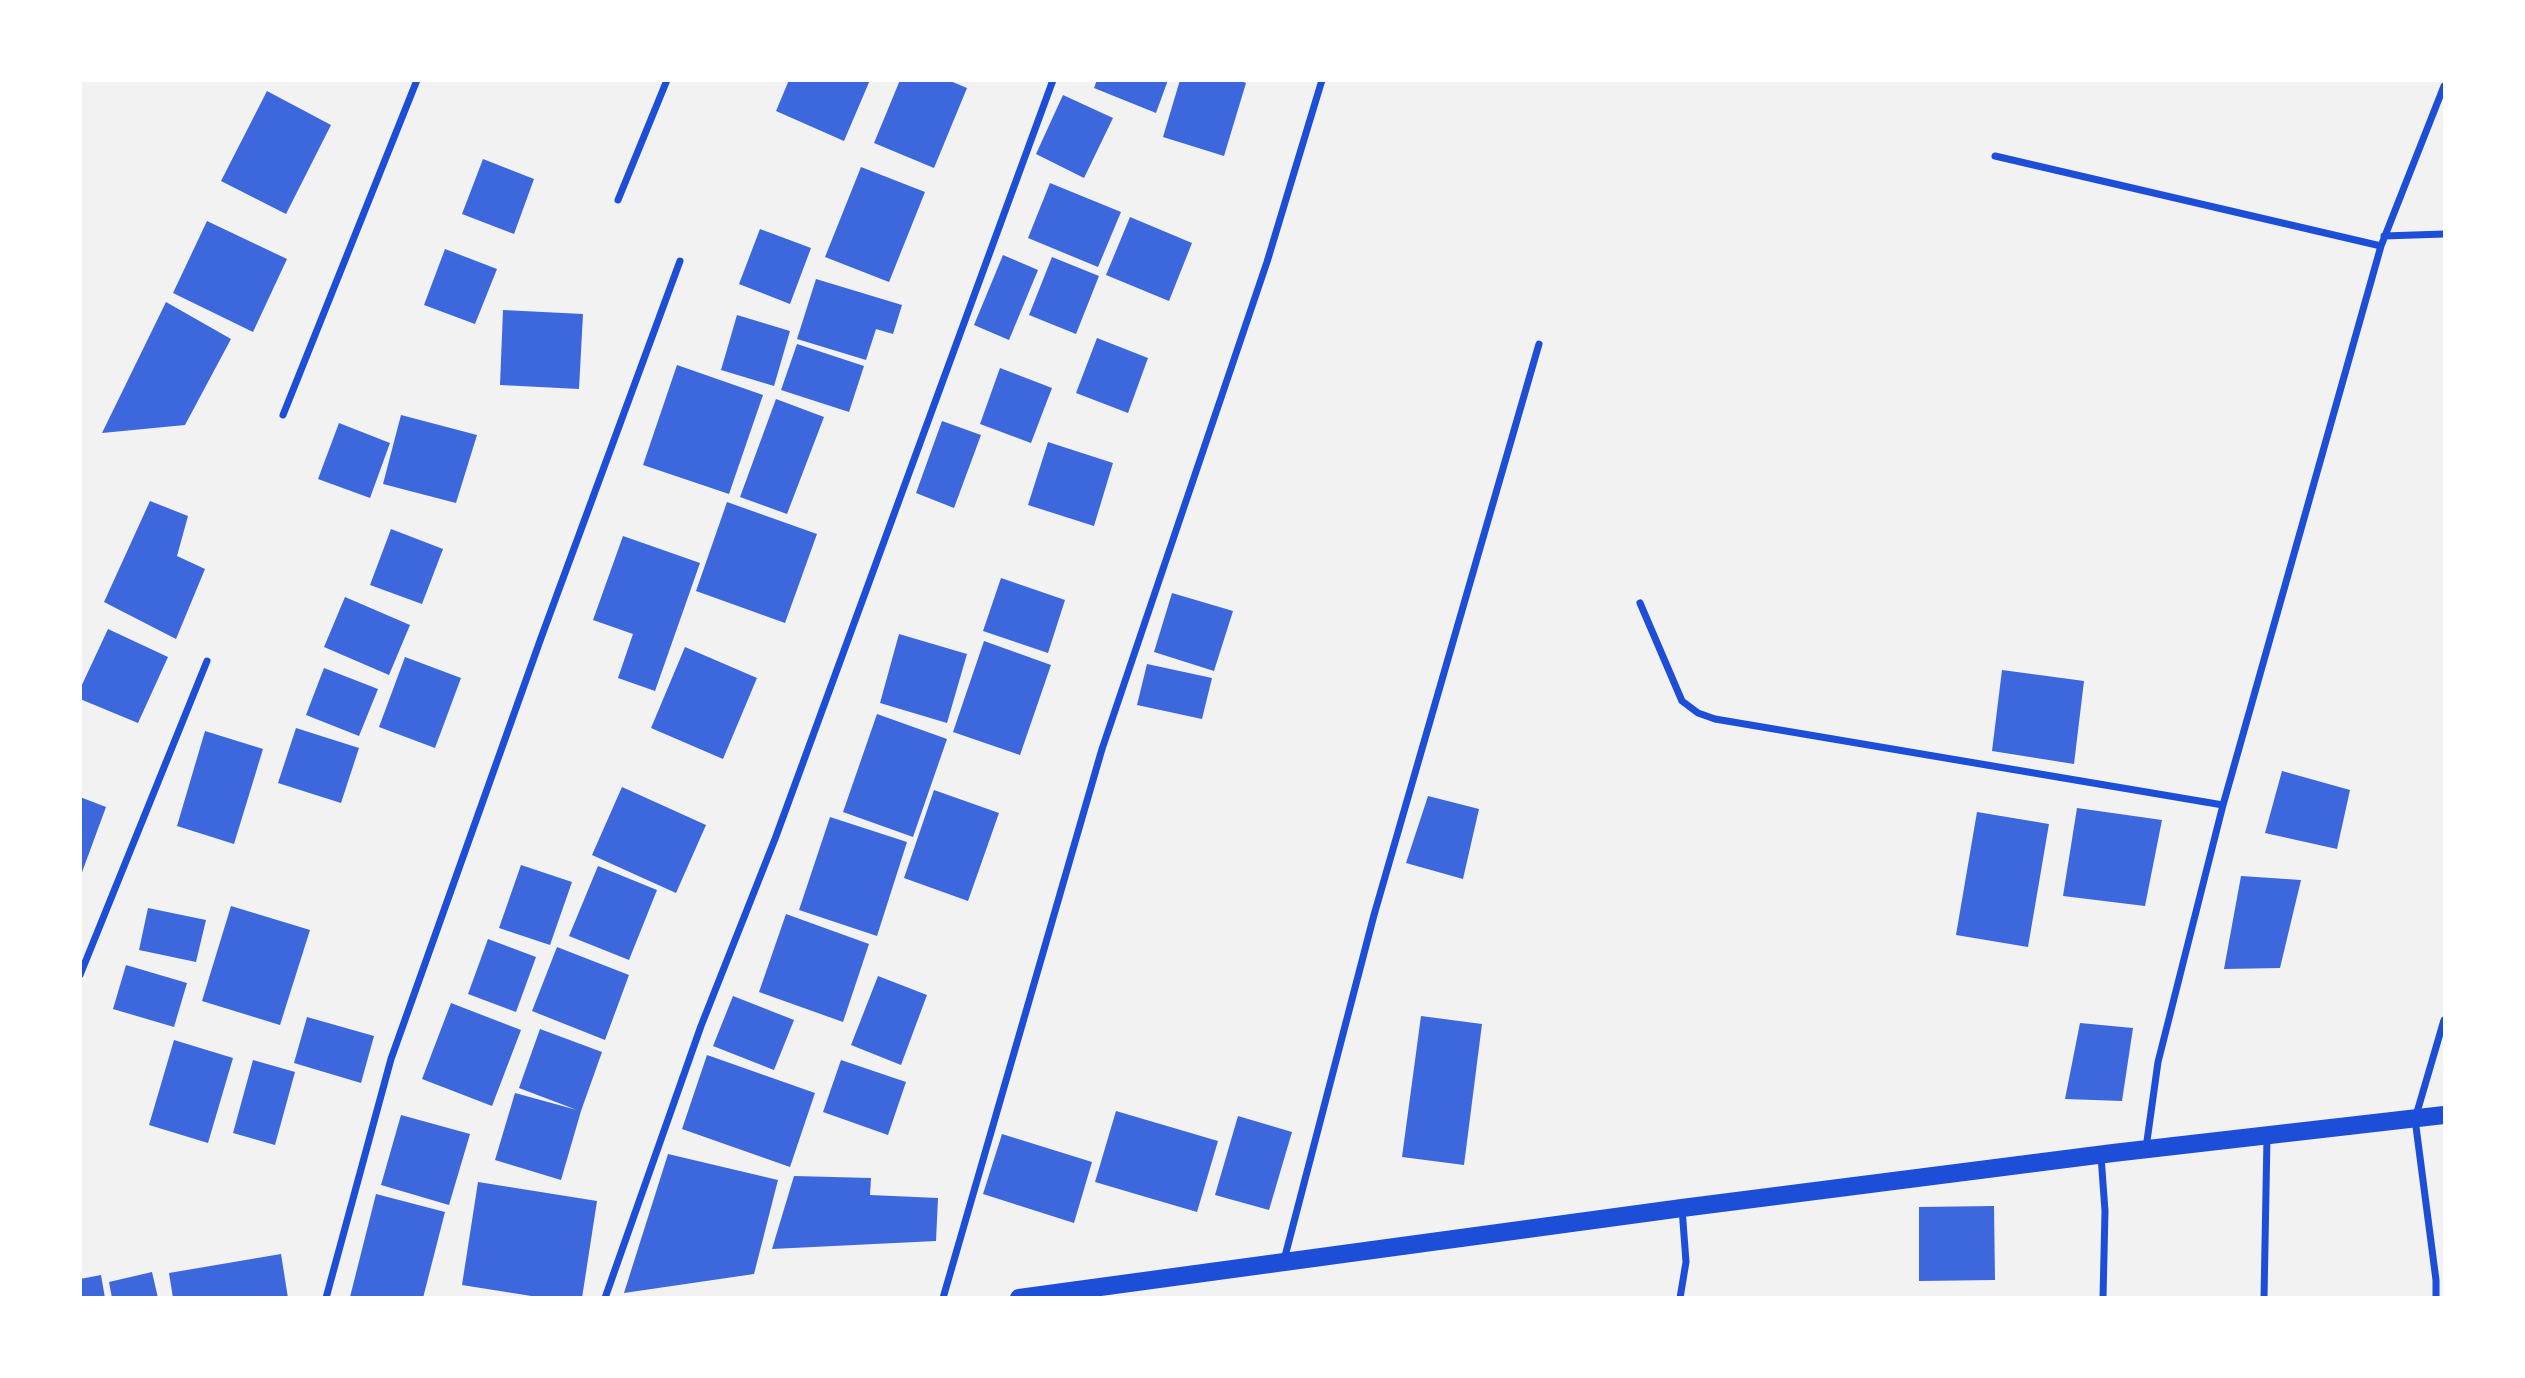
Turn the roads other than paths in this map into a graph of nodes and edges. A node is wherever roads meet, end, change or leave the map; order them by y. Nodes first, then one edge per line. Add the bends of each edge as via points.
1 (417, 80) edge
2 (667, 80) edge
3 (1053, 80) edge
4 (1322, 80) edge
5 (2445, 86) edge
6 (1995, 156) dead end
7 (618, 200) dead end
8 (2445, 234) edge
9 (2384, 236) junction
10 (2381, 246) junction
11 (680, 261) dead end
12 (1539, 344) dead end
13 (283, 415) dead end
14 (1640, 603) dead end
15 (207, 661) dead end
16 (2223, 805) junction
17 (80, 975) edge
18 (2445, 1020) edge
19 (2445, 1115) edge
20 (2415, 1119) junction
21 (2267, 1135) junction
22 (2146, 1150) junction
23 (2101, 1155) junction
24 (1682, 1208) junction
25 (1284, 1261) junction
26 (1106, 1292) edge
27 (326, 1297) edge
28 (606, 1297) edge
29 (943, 1297) edge
30 (1019, 1297) edge
31 (1680, 1297) edge
32 (2103, 1297) edge
33 (2264, 1297) edge
34 (2436, 1297) edge

1 - 13 street
2 - 7 street
3 - 28 street via 775,839 701,1026
4 - 29 street via 1267,262 1102,750
5 - 9 street
6 - 10 street
8 - 9 street
9 - 10 street
10 - 16 street
11 - 27 street via 391,1059
12 - 25 street via 1374,915
14 - 16 street via 1682,701 1715,719
15 - 17 street
16 - 22 street via 2158,1062
18 - 20 street
19 - 20 main road
20 - 21 main road
20 - 34 street
21 - 22 main road
21 - 33 street
22 - 23 main road
23 - 24 main road
23 - 32 street
24 - 25 main road
24 - 31 street via 1686,1262
25 - 26 main road
26 - 30 main road

